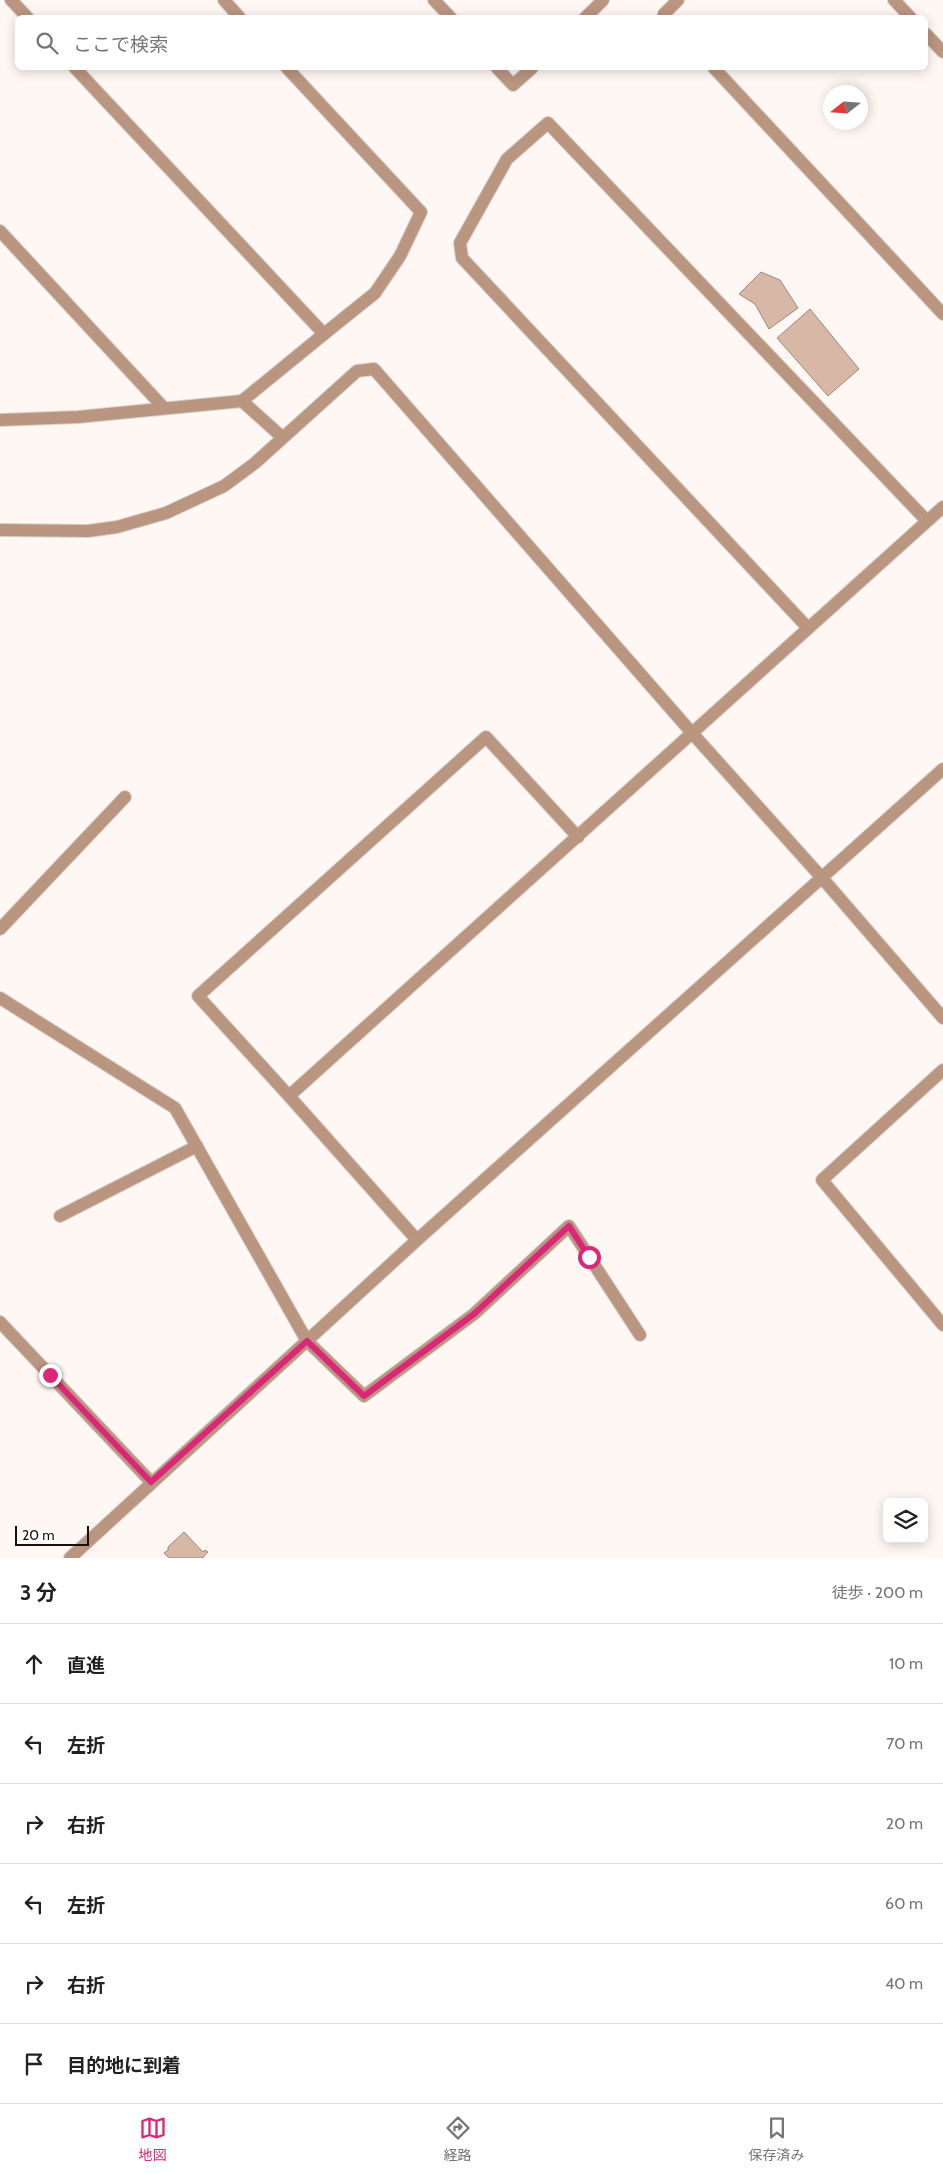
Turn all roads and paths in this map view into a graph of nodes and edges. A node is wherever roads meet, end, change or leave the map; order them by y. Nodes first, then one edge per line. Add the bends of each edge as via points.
1 (11, 0) edge
2 (224, 0) edge
3 (434, 0) edge
4 (603, 0) edge
5 (678, 0) edge
6 (894, 0) edge
7 (25, 15) edge
8 (237, 15) edge
9 (447, 15) edge
10 (587, 15) edge
11 (665, 15) edge
12 (908, 15) edge
13 (928, 36) edge
14 (943, 52) edge
15 (77, 70) edge
16 (289, 70) edge
17 (499, 70) edge
18 (530, 70) edge
19 (716, 70) edge
20 (0, 231) edge
21 (943, 314) edge
22 (324, 334) junction
23 (242, 401) junction
24 (164, 408) junction
25 (0, 420) edge
26 (282, 437) junction
27 (943, 507) edge
28 (927, 521) junction
29 (0, 530) edge
30 (808, 628) junction
31 (692, 733) junction
32 (943, 769) edge
33 (125, 798) dead end
34 (578, 837) junction
35 (823, 878) junction
36 (0, 929) edge
37 (2, 1003) edge
38 (943, 1018) edge
39 (943, 1070) edge
40 (290, 1096) junction
41 (197, 1146) junction
42 (60, 1216) dead end
43 (417, 1240) junction
44 (0, 1322) edge
45 (943, 1326) edge
46 (640, 1335) dead end
47 (307, 1341) junction
48 (151, 1482) junction
49 (70, 1558) edge

1 - 7 street
2 - 8 street
3 - 9 street
4 - 10 street
5 - 11 street
6 - 12 street
13 - 14 street
15 - 22 street
16 - 22 street via 421,212 400,256 375,293
17 - 18 street via 514,85
19 - 21 street
20 - 24 street
22 - 23 street
23 - 24 street
23 - 26 street
24 - 25 street via 78,417
26 - 29 street via 224,486 166,513 117,527 88,531
26 - 31 street via 357,371 374,369
27 - 28 street
28 - 30 street
28 - 30 street via 548,123 514,153 460,243 462,258
30 - 31 street
31 - 34 street
31 - 35 street
32 - 35 street
33 - 36 street
34 - 40 street
34 - 40 street via 486,737 198,996
35 - 38 street
35 - 43 street
37 - 41 street via 175,1108
39 - 45 street via 822,1180
40 - 43 street
41 - 42 street
41 - 47 street
43 - 47 street
44 - 48 street
46 - 47 street via 569,1226 474,1314 364,1396
47 - 48 street
48 - 49 street

